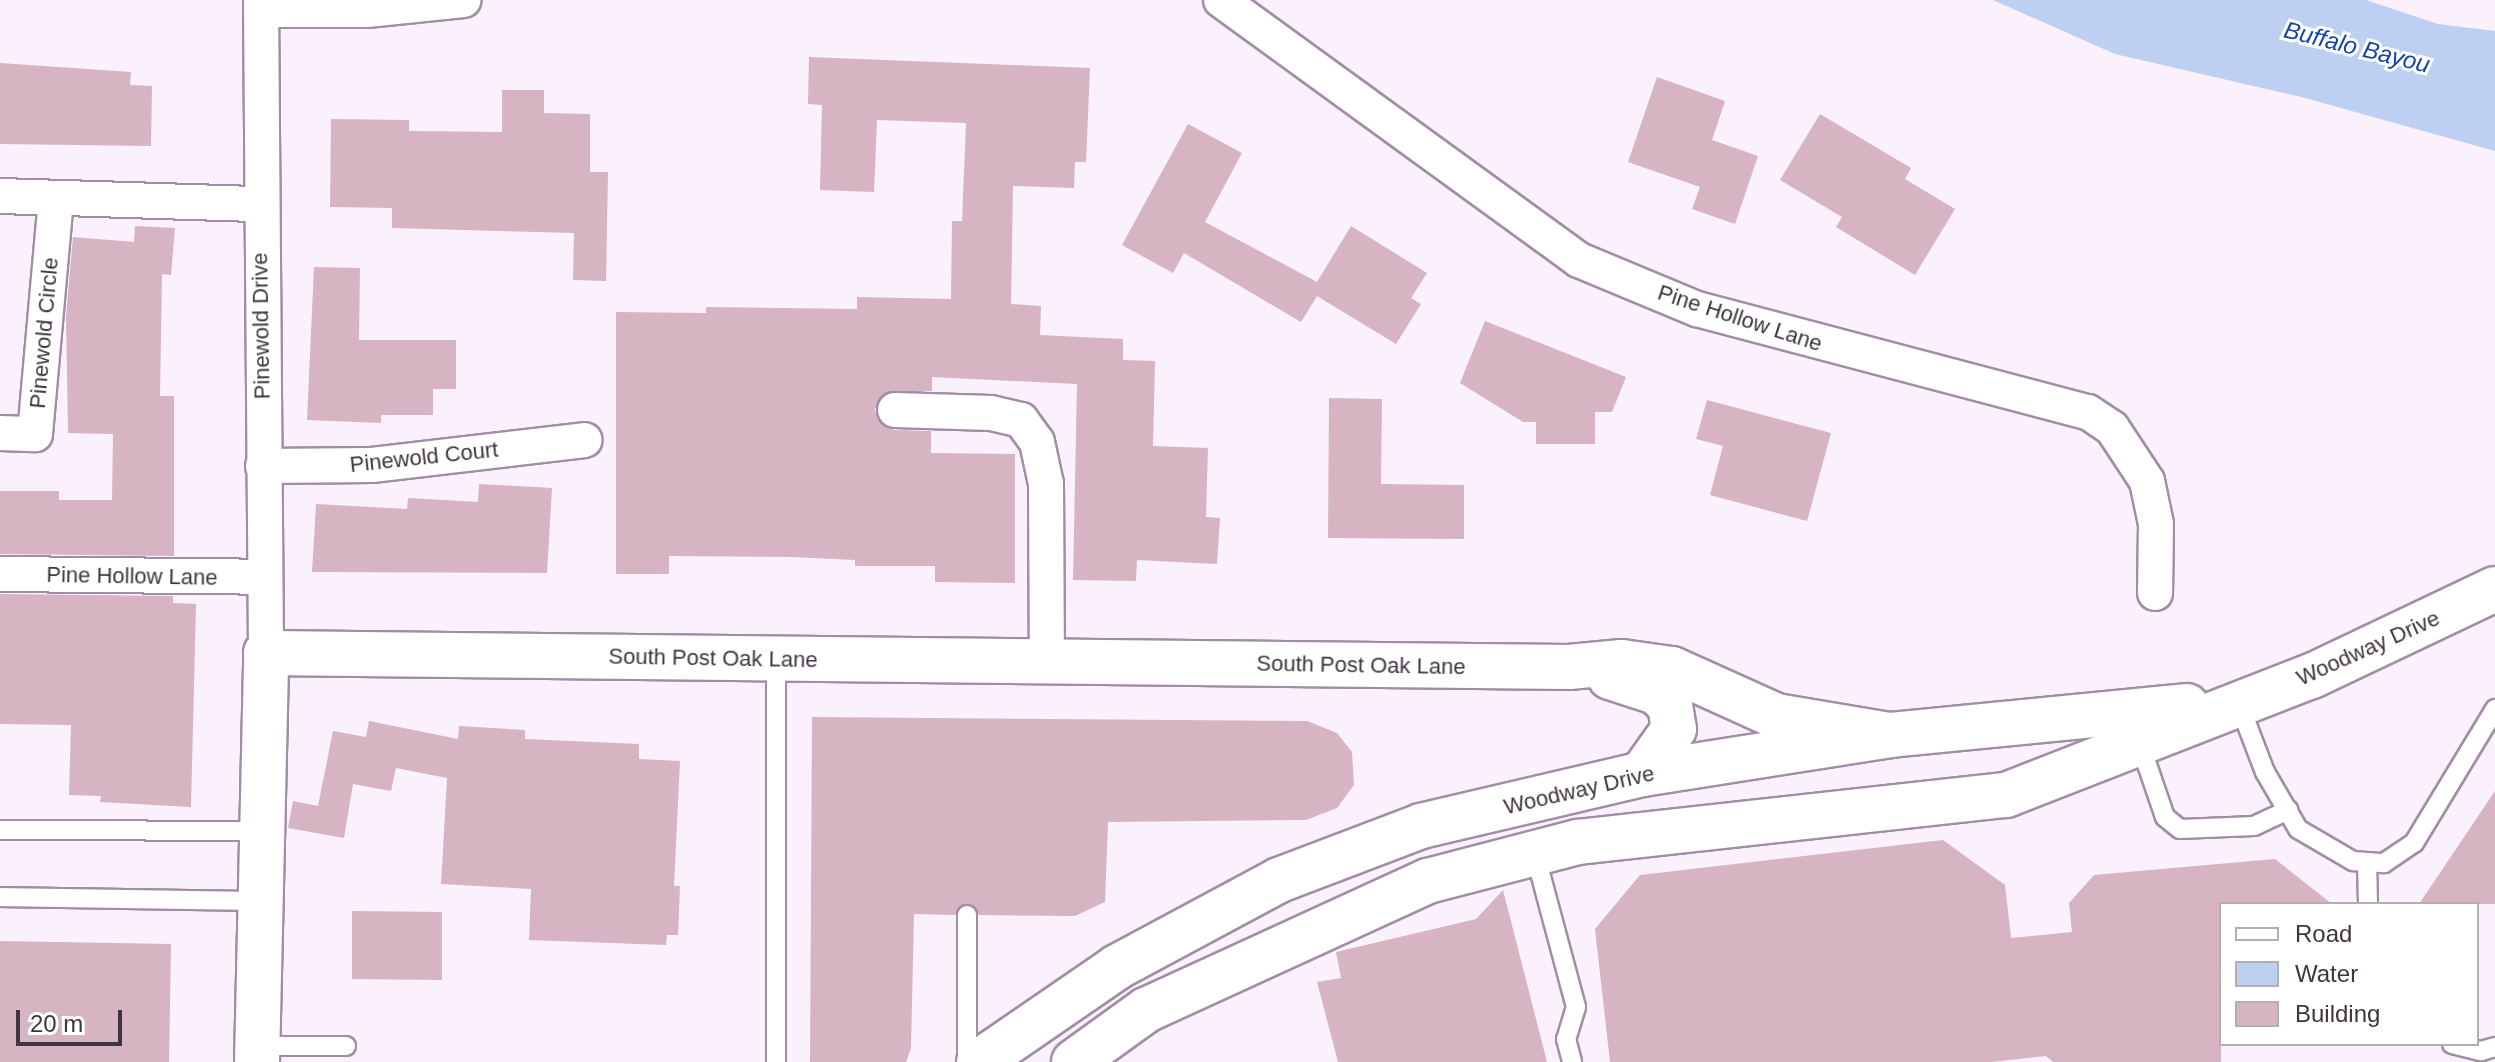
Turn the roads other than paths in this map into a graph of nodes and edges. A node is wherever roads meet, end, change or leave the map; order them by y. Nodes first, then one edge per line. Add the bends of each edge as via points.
1 (463, 0) edge
2 (1221, 0) edge
3 (261, 5) edge
4 (0, 196) edge
5 (56, 198) junction
6 (260, 204) junction
7 (895, 410) dead end
8 (0, 433) edge
9 (585, 440) dead end
10 (263, 466) junction
11 (0, 574) edge
12 (265, 577) junction
13 (2495, 589) edge
14 (2155, 593) dead end
15 (266, 653) junction
16 (776, 658) junction
17 (1047, 661) junction
18 (1569, 667) junction
19 (2237, 701) junction
20 (2495, 709) edge
21 (1890, 735) junction
22 (2139, 741) junction
23 (1642, 774) junction
24 (1522, 802) junction
25 (2288, 810) junction
26 (0, 830) edge
27 (262, 831) junction
28 (1535, 854) junction
29 (2367, 862) junction
30 (0, 897) edge
31 (261, 901) junction
32 (2368, 902) edge
33 (967, 915) dead end
34 (1117, 967) junction
35 (1146, 1010) junction
36 (346, 1046) dead end
37 (2460, 1046) edge
38 (2495, 1047) edge
39 (257, 1054) edge
40 (776, 1062) edge
41 (967, 1062) edge
42 (979, 1062) edge
43 (1074, 1062) edge
44 (1572, 1062) edge

1 - 3 street via 367,10
2 - 14 street, Pine Hollow Lane via 1579,260 1697,309 2088,412 2112,428 2147,481 2156,524
3 - 6 street, Pinewold Drive
4 - 5 street
5 - 6 street
5 - 8 street, Pinewold Circle via 35,434
6 - 10 street, Pinewold Drive
7 - 17 street via 991,413 1021,420 1037,442 1046,484
9 - 10 street, Pinewold Court via 372,465
10 - 12 street, Pinewold Drive
11 - 12 street, Pine Hollow Lane
12 - 15 street, Pinewold Drive
13 - 19 main road, Woodway Drive via 2312,676
15 - 16 main road, South Post Oak Lane
15 - 27 main road
16 - 17 main road, South Post Oak Lane
16 - 40 lane
17 - 18 main road, South Post Oak Lane
18 - 21 main road, South Post Oak Lane via 1622,662 1672,669 1776,716
18 - 23 main road, South Post Oak Lane via 1645,688 1670,705 1674,729
19 - 21 main road, Woodway Drive
19 - 22 main road, Woodway Drive
19 - 25 lane via 2265,772
20 - 29 lane via 2414,843 2384,863
21 - 23 main road, Woodway Drive
22 - 25 lane via 2165,817 2180,829 2254,826
22 - 28 main road, Woodway Drive via 2006,795 1578,842
23 - 24 main road, Woodway Drive
24 - 28 main road
24 - 34 main road, Woodway Drive via 1421,826 1279,880
25 - 29 lane via 2298,829 2353,861
26 - 27 lane
27 - 31 main road
28 - 35 main road, Woodway Drive via 1428,881
28 - 44 lane via 1576,1007 1566,1039
29 - 32 lane
30 - 31 lane
31 - 39 main road
33 - 41 lane
34 - 35 main road
34 - 42 main road, Woodway Drive
35 - 43 main road, Woodway Drive
36 - 39 lane
37 - 38 lane via 2481,1051

